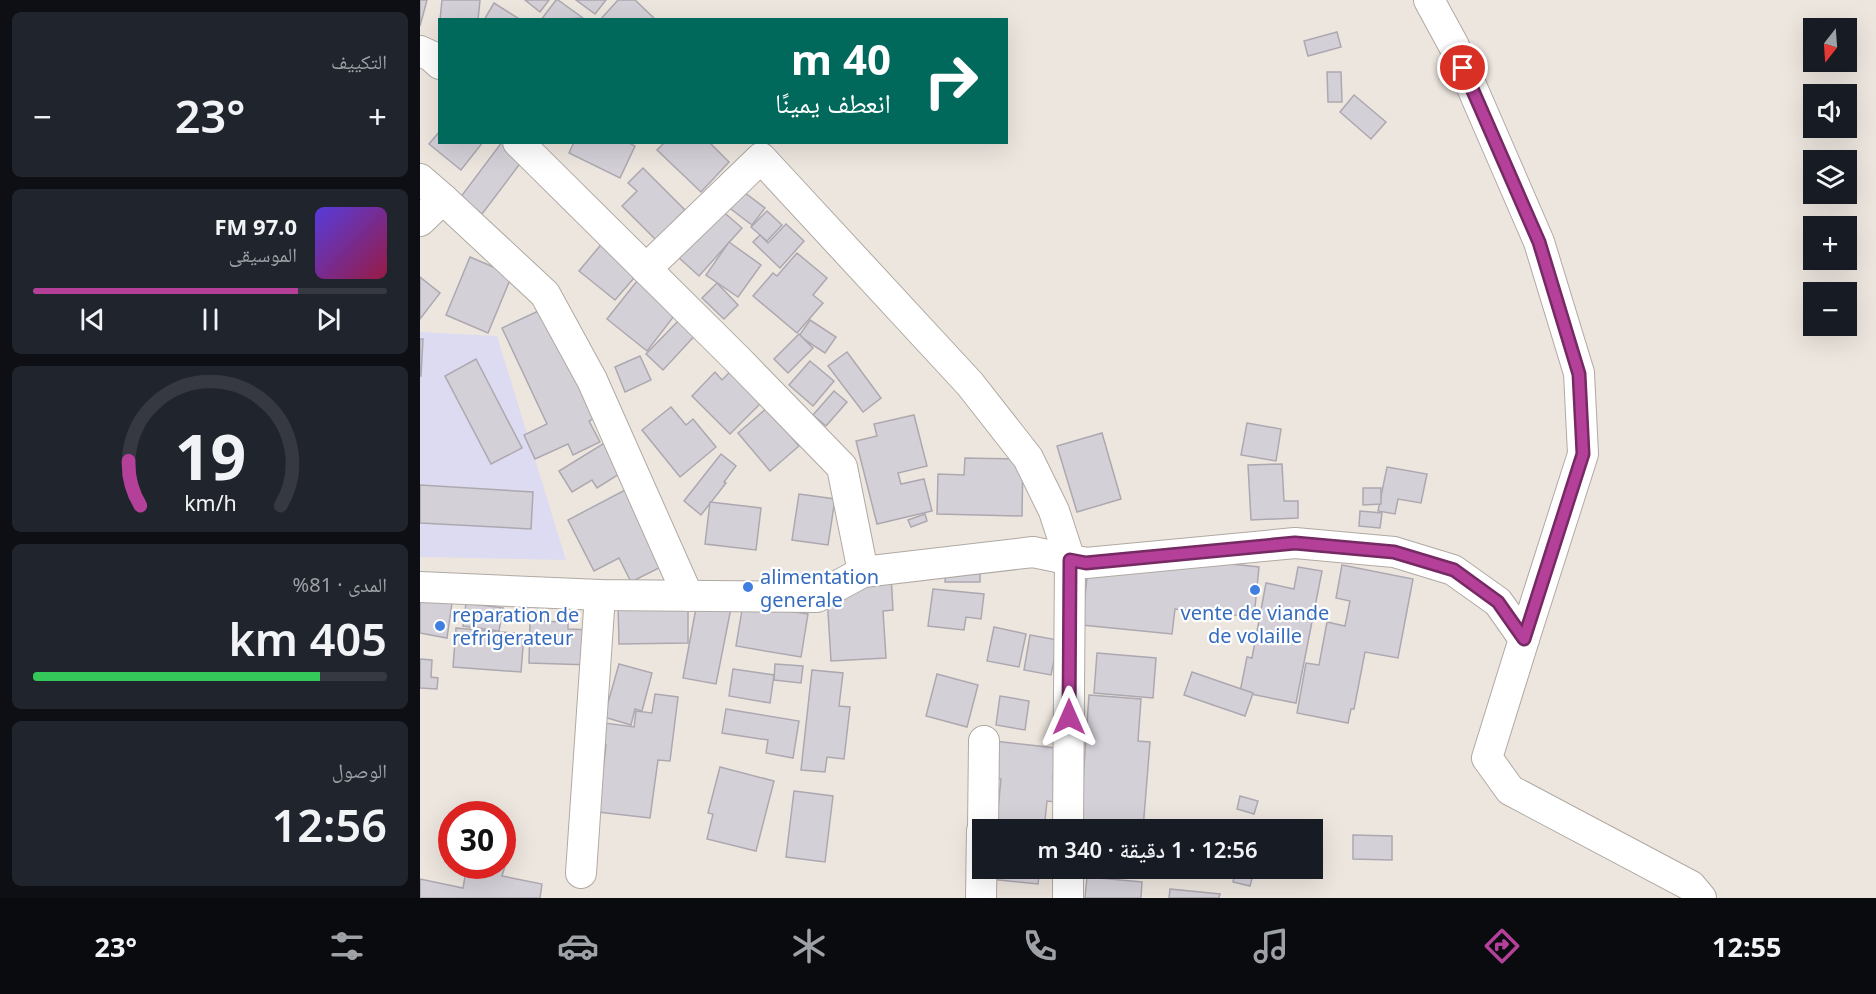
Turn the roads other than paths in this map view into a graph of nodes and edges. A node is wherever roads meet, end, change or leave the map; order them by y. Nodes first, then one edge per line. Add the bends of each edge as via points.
1 (1429, 0) edge
2 (420, 51) edge
3 (438, 62) edge
4 (520, 144) edge
5 (420, 179) edge
6 (443, 199) junction
7 (420, 221) edge
8 (646, 269) junction
9 (1070, 560) junction
10 (863, 572) junction
11 (420, 587) edge
12 (600, 595) junction
13 (688, 596) junction
14 (1524, 639) junction
15 (984, 741) dead end
16 (982, 819) edge
17 (1068, 819) edge
18 (580, 873) dead end
19 (981, 879) edge
20 (1068, 879) edge
21 (981, 898) edge
22 (1068, 898) edge
23 (1701, 898) edge

1 - 14 street via 1454,46 1539,242 1579,374 1583,454
2 - 3 street
4 - 8 street
5 - 6 street
6 - 7 street
6 - 13 street via 545,294 592,380
8 - 9 street via 761,158 970,384 1028,458 1054,511
8 - 10 street via 842,467
9 - 10 street via 1033,552
9 - 14 street via 1086,563 1295,543 1394,552 1454,570 1498,602
9 - 17 street
10 - 13 street via 817,597
11 - 12 street
12 - 13 street
12 - 18 street
14 - 23 street via 1487,758 1510,790 1692,885
15 - 16 street
19 - 21 street
20 - 22 street

